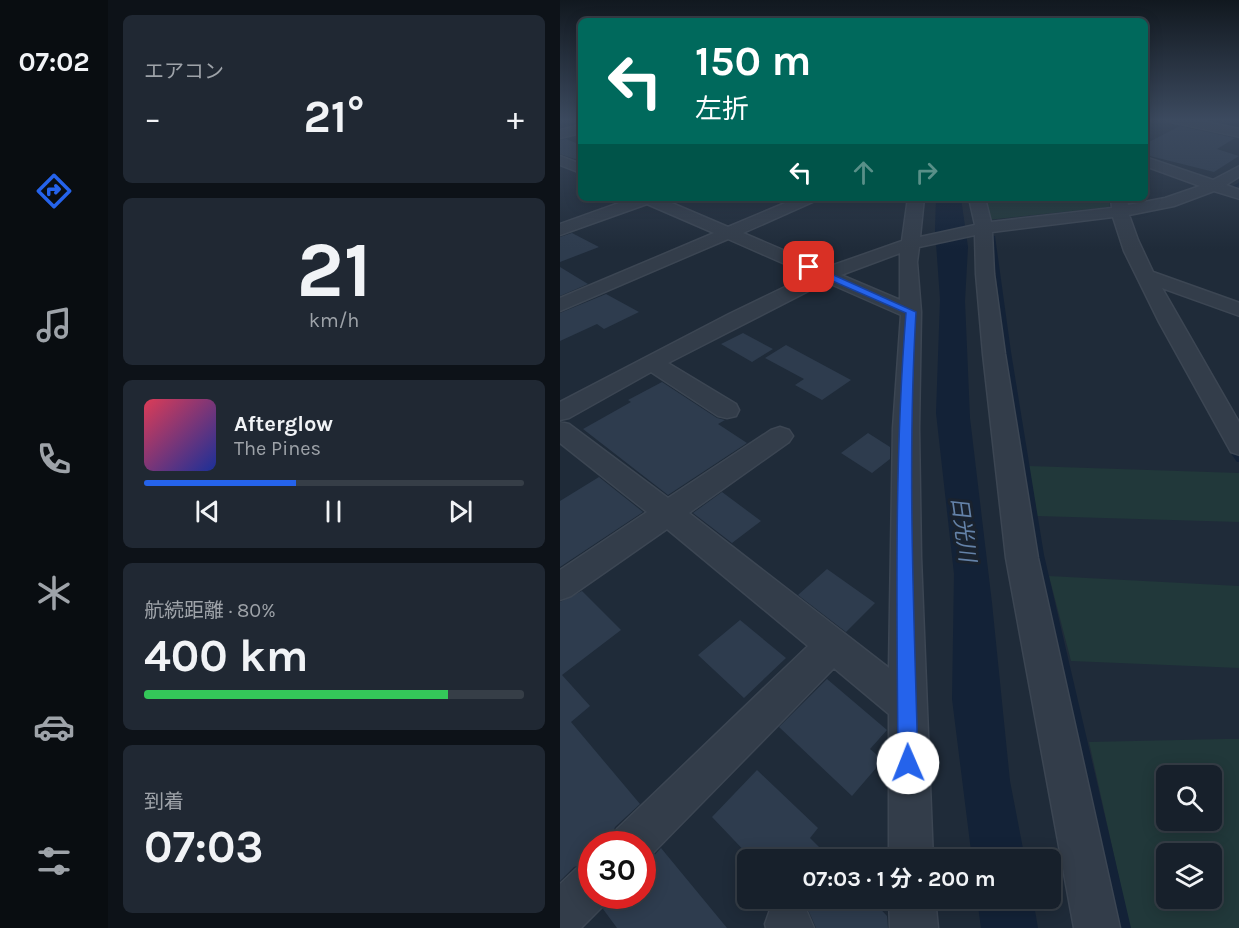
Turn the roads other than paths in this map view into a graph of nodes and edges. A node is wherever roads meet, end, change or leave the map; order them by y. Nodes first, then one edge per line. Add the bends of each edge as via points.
1 (1149, 162) edge
2 (578, 170) edge
3 (1240, 170) edge
4 (560, 175) edge
5 (1216, 186) junction
6 (1240, 195) edge
7 (640, 201) edge
8 (655, 201) edge
9 (803, 201) edge
10 (916, 201) edge
11 (1119, 205) edge
12 (980, 213) edge
13 (560, 230) edge
14 (727, 234) junction
15 (911, 244) junction
16 (825, 273) junction
17 (1146, 276) junction
18 (560, 305) edge
19 (1240, 310) edge
20 (911, 312) junction
21 (652, 363) junction
22 (727, 410) dead end
23 (560, 412) edge
24 (560, 430) edge
25 (780, 436) dead end
26 (1240, 446) edge
27 (669, 514) junction
28 (560, 588) edge
29 (832, 646) junction
30 (907, 705) junction
31 (645, 831) edge
32 (911, 849) edge
33 (578, 899) edge
34 (913, 909) edge
35 (560, 916) edge
36 (914, 928) edge
37 (1097, 928) edge

1 - 5 street
2 - 4 street
3 - 5 street
5 - 6 street
5 - 11 street via 1179,200
7 - 13 street
8 - 14 street
9 - 14 street
10 - 15 street
11 - 12 street
11 - 17 street
12 - 15 street
12 - 37 street via 994,354 1022,558
14 - 16 street
14 - 18 street
15 - 16 street
15 - 20 street
16 - 20 street
16 - 21 street
17 - 19 street
17 - 26 street via 1195,371
20 - 30 street via 905,428
21 - 22 street
21 - 23 street
24 - 27 street
25 - 27 street
27 - 28 street
27 - 29 street
29 - 30 street
29 - 31 street
30 - 32 street
33 - 35 street
34 - 36 street

